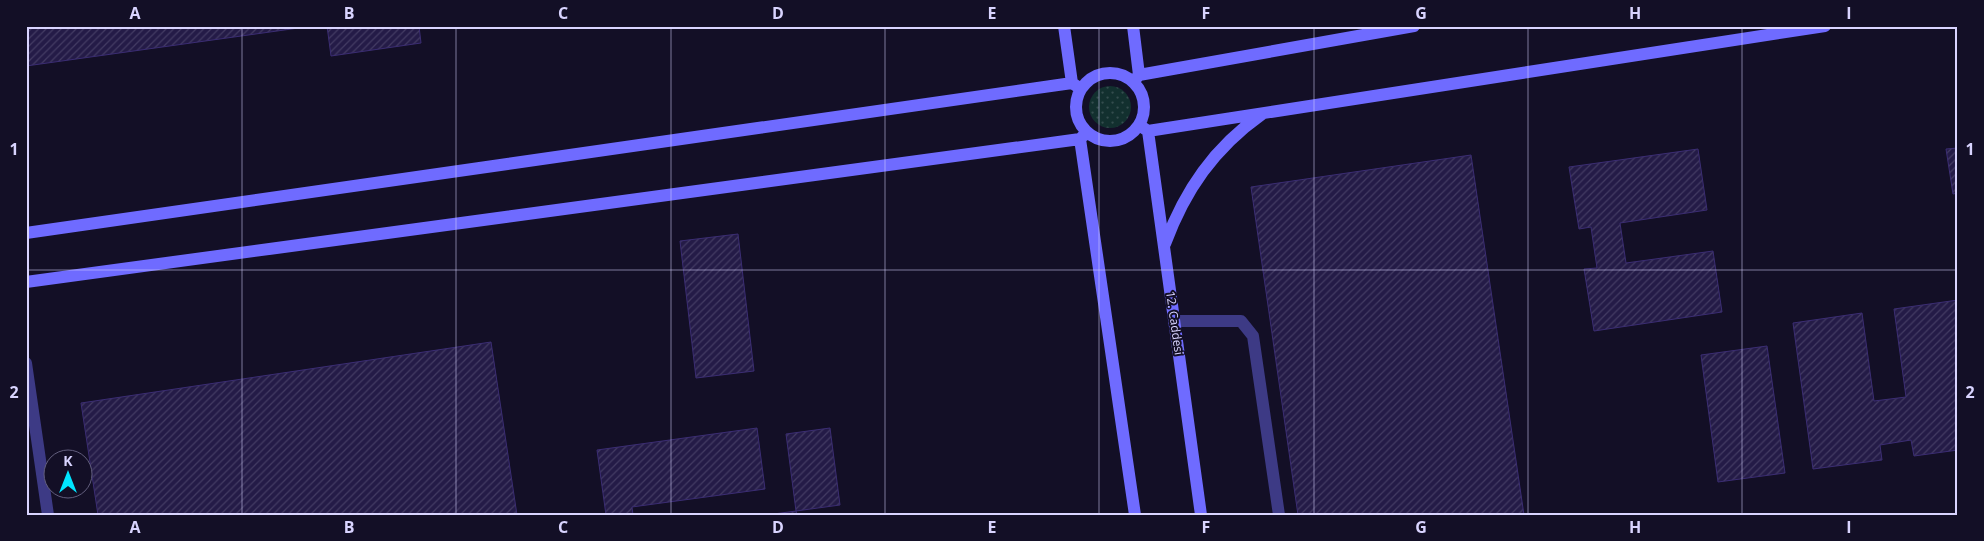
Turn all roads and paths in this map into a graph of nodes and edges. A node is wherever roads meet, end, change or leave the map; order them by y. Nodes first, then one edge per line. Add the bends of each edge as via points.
1 (1064, 26) edge
2 (1133, 26) edge
3 (1414, 26) edge
4 (1825, 26) edge
5 (1136, 78) junction
6 (1077, 86) junction
7 (1264, 112) junction
8 (1143, 128) junction
9 (1083, 136) junction
10 (26, 233) edge
11 (1164, 247) junction
12 (26, 282) edge
13 (1174, 321) junction
14 (26, 363) edge
15 (48, 515) edge
16 (1135, 515) edge
17 (1201, 515) edge
18 (1279, 515) edge

1 - 6 street
2 - 5 street
3 - 5 street
4 - 7 street
5 - 6 street via 1112,73
5 - 8 street via 1144,103
6 - 9 street via 1076,112
6 - 10 street
7 - 8 street
7 - 11 street via 1222,146 1204,167 1174,219
8 - 9 street via 1108,141
8 - 11 street, 12. Caddesi
9 - 12 street
9 - 16 street
11 - 13 street, 12. Caddesi
13 - 17 street, 12. Caddesi
13 - 18 street via 1241,321 1254,336
14 - 15 street

